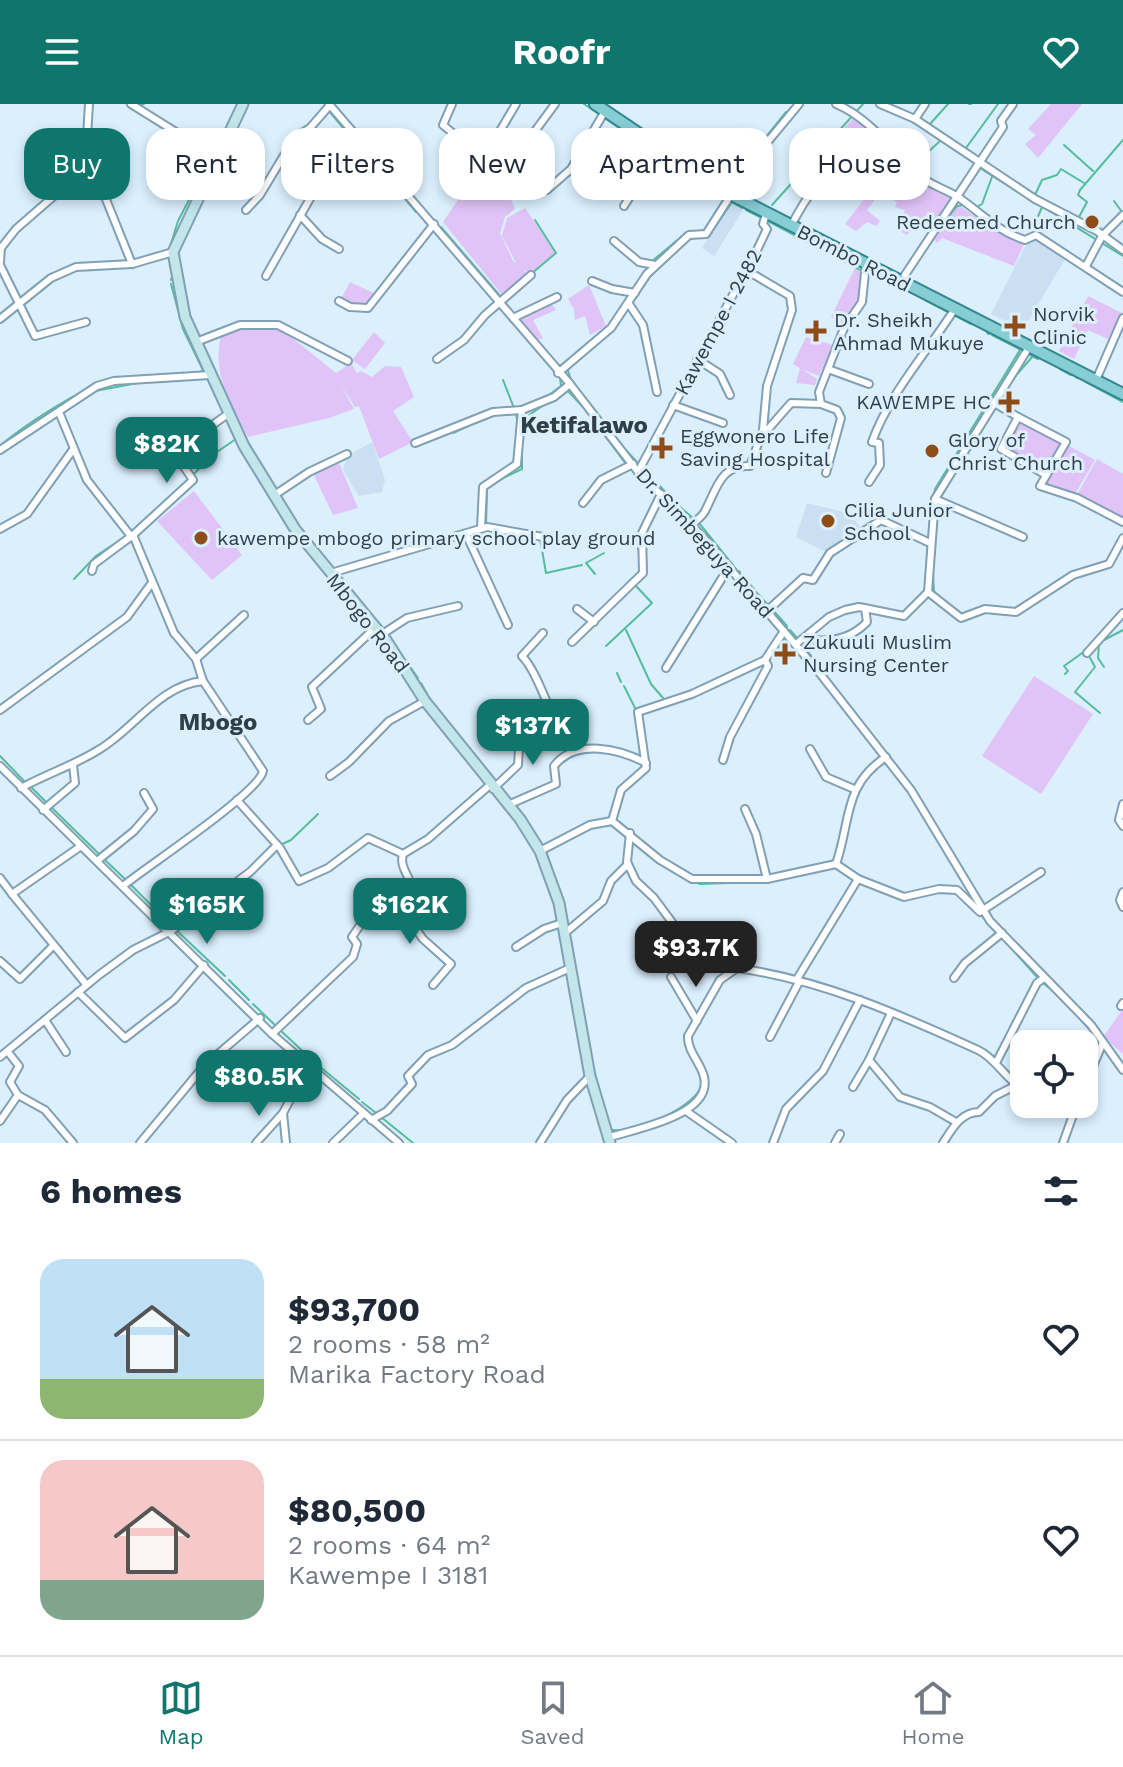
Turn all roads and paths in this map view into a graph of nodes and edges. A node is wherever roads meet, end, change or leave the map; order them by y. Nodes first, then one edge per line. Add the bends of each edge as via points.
1 (89, 104) edge
2 (131, 104) edge
3 (146, 104) edge
4 (243, 104) edge
5 (329, 104) edge
6 (452, 104) edge
7 (516, 104) edge
8 (555, 104) edge
9 (799, 104) edge
10 (836, 104) edge
11 (880, 104) edge
12 (925, 104) edge
13 (1013, 104) edge
14 (600, 107) edge
15 (146, 113) junction
16 (915, 119) junction
17 (88, 128) edge
18 (170, 128) edge
19 (231, 128) edge
20 (349, 128) edge
21 (447, 128) edge
22 (502, 128) edge
23 (538, 128) edge
24 (630, 128) edge
25 (773, 137) edge
26 (978, 165) junction
27 (555, 183) edge
28 (958, 197) junction
29 (49, 200) edge
30 (106, 200) edge
31 (197, 200) edge
32 (309, 200) edge
33 (413, 200) edge
34 (628, 200) edge
35 (725, 200) edge
36 (736, 200) edge
37 (808, 200) edge
38 (624, 206) dead end
39 (246, 210) dead end
40 (300, 215) junction
41 (1123, 215) edge
42 (765, 222) junction
43 (434, 224) junction
44 (791, 226) junction
45 (1100, 238) junction
46 (614, 241) dead end
47 (339, 249) dead end
48 (1123, 250) edge
49 (173, 252) junction
50 (866, 263) junction
51 (0, 264) edge
52 (132, 264) junction
53 (655, 265) junction
54 (1086, 266) junction
55 (746, 270) junction
56 (531, 275) dead end
57 (266, 276) dead end
58 (592, 281) dead end
59 (901, 281) junction
60 (1123, 292) edge
61 (635, 293) junction
62 (557, 297) dead end
63 (339, 301) dead end
64 (500, 301) junction
65 (19, 304) junction
66 (629, 304) junction
67 (954, 310) junction
68 (513, 318) junction
69 (1123, 318) edge
70 (0, 319) edge
71 (86, 322) dead end
72 (196, 342) junction
73 (1029, 347) junction
74 (437, 359) dead end
75 (697, 359) junction
76 (348, 361) dead end
77 (828, 369) junction
78 (558, 373) junction
79 (210, 375) junction
80 (1096, 380) junction
81 (570, 384) junction
82 (869, 384) dead end
83 (657, 392) dead end
84 (1123, 394) edge
85 (730, 395) dead end
86 (994, 403) junction
87 (821, 404) junction
88 (673, 405) junction
89 (522, 410) junction
90 (59, 412) junction
91 (228, 414) junction
92 (1018, 417) junction
93 (723, 423) dead end
94 (761, 438) junction
95 (415, 443) dead end
96 (0, 450) edge
97 (72, 451) junction
98 (347, 454) dead end
99 (633, 464) junction
100 (638, 472) junction
101 (826, 473) dead end
102 (1046, 475) junction
103 (869, 482) dead end
104 (661, 494) junction
105 (273, 496) junction
106 (935, 499) junction
107 (583, 503) dead end
108 (1123, 522) edge
109 (692, 525) junction
110 (481, 528) junction
111 (0, 529) edge
112 (466, 534) junction
113 (131, 535) junction
114 (543, 537) dead end
115 (1023, 537) dead end
116 (1123, 538) edge
117 (930, 543) junction
118 (729, 567) junction
119 (92, 571) dead end
120 (329, 573) junction
121 (151, 584) junction
122 (928, 592) junction
123 (458, 606) dead end
124 (865, 608) junction
125 (577, 609) dead end
126 (767, 611) junction
127 (1123, 613) edge
128 (244, 615) dead end
129 (594, 622) junction
130 (508, 625) dead end
131 (784, 631) junction
132 (378, 632) junction
133 (543, 633) dead end
134 (805, 639) junction
135 (572, 642) dead end
136 (796, 644) junction
137 (1087, 653) dead end
138 (196, 659) junction
139 (765, 660) junction
140 (666, 668) dead end
141 (203, 681) junction
142 (425, 701) junction
143 (0, 710) edge
144 (308, 720) dead end
145 (810, 749) dead end
146 (886, 757) junction
147 (723, 760) dead end
148 (646, 763) junction
149 (73, 765) junction
150 (0, 766) edge
151 (330, 776) dead end
152 (492, 786) junction
153 (21, 788) junction
154 (854, 789) junction
155 (144, 793) dead end
156 (237, 800) junction
157 (1123, 804) edge
158 (507, 806) junction
159 (745, 809) dead end
160 (43, 810) junction
161 (612, 821) junction
162 (1123, 826) edge
163 (630, 833) junction
164 (277, 845) junction
165 (81, 846) junction
166 (540, 851) junction
167 (403, 854) junction
168 (97, 861) junction
169 (628, 864) junction
170 (836, 864) junction
171 (1041, 872) dead end
172 (0, 878) edge
173 (767, 879) junction
174 (858, 879) junction
175 (123, 886) junction
176 (1123, 892) edge
177 (12, 894) junction
178 (397, 903) junction
179 (1123, 907) edge
180 (980, 913) junction
181 (560, 923) junction
182 (171, 931) junction
183 (1002, 933) junction
184 (563, 935) junction
185 (53, 946) junction
186 (516, 947) dead end
187 (0, 961) edge
188 (204, 965) junction
189 (570, 968) junction
190 (737, 968) junction
191 (671, 977) dead end
192 (954, 978) dead end
193 (1044, 978) junction
194 (798, 981) junction
195 (86, 984) junction
196 (433, 985) dead end
197 (78, 992) junction
198 (860, 1000) junction
199 (891, 1013) junction
200 (260, 1018) junction
201 (45, 1020) junction
202 (697, 1021) junction
203 (272, 1034) junction
204 (770, 1037) dead end
205 (1103, 1042) junction
206 (8, 1052) junction
207 (66, 1052) dead end
208 (1098, 1054) edge
209 (216, 1055) junction
210 (0, 1057) edge
211 (869, 1060) junction
212 (996, 1063) junction
213 (308, 1066) junction
214 (1123, 1070) edge
215 (590, 1076) junction
216 (1010, 1076) edge
217 (233, 1078) dead end
218 (853, 1087) dead end
219 (1010, 1091) edge
220 (18, 1095) junction
221 (686, 1111) junction
222 (283, 1113) junction
223 (363, 1114) junction
224 (1072, 1118) edge
225 (371, 1120) junction
226 (0, 1121) edge
227 (956, 1122) junction
228 (840, 1134) dead end
229 (610, 1140) edge
230 (73, 1143) edge
231 (140, 1143) edge
232 (256, 1143) edge
233 (286, 1143) edge
234 (333, 1143) edge
235 (399, 1143) edge
236 (540, 1143) edge
237 (732, 1143) edge
238 (773, 1143) edge
239 (835, 1143) edge
240 (943, 1143) edge
241 (1063, 1143) edge

1 - 17 street
2 - 15 street
3 - 15 street
4 - 19 street
5 - 20 street, Dr. Simbeguya Road
5 - 39 street via 295,137
6 - 21 street via 443,125
7 - 22 street
8 - 23 street
9 - 25 street
10 - 28 street via 855,113 917,175
11 - 16 street
12 - 16 street
13 - 26 street
14 - 24 main road, Bombo Road
14 - 27 street via 571,169
15 - 18 street
16 - 26 street
26 - 28 street
26 - 45 street
28 - 54 street via 995,227 1025,240 1036,235
28 - 59 street
29 - 51 street via 1,248
30 - 52 street
31 - 49 street
32 - 40 street
33 - 43 street, Dr. Simbeguya Road
34 - 38 street
35 - 53 street via 706,234 689,235
36 - 42 main road, Bombo Road
37 - 44 street
40 - 47 street
40 - 57 street
41 - 45 street
42 - 44 main road, Bombo Road
42 - 55 street, Kawempe I 2482
43 - 63 street via 368,308
43 - 64 street, Dr. Simbeguya Road
44 - 50 main road, Bombo Road
45 - 48 street
45 - 54 street
46 - 53 street via 639,262
49 - 52 street
49 - 72 street, Mbogo Road via 180,299
50 - 59 main road, Bombo Road
50 - 77 street via 862,302 844,328
51 - 65 street
52 - 65 street via 76,267 51,278
53 - 61 street
54 - 60 street
55 - 75 street, Kawempe I 2482
55 - 94 street via 790,296 792,304 767,386
56 - 64 street
58 - 61 street
59 - 67 main road, Bombo Road
61 - 66 street
62 - 68 street
64 - 68 street, Dr. Simbeguya Road
64 - 74 street via 464,340
65 - 70 street
65 - 71 street via 35,336
66 - 78 street via 611,328
66 - 83 street via 643,325
67 - 73 main road, Bombo Road
67 - 103 street via 874,435 880,465
68 - 78 street, Dr. Simbeguya Road
69 - 80 street
72 - 76 street via 240,325 278,325
72 - 79 street, Mbogo Road
73 - 80 main road, Bombo Road
73 - 86 street
75 - 85 street via 720,374
75 - 88 street, Kawempe I 2482
77 - 82 street
77 - 87 street via 819,392
78 - 81 street, Dr. Simbeguya Road
79 - 90 street via 110,382
79 - 91 street, Mbogo Road
80 - 84 main road, Bombo Road
81 - 89 street
81 - 99 street, Dr. Simbeguya Road
86 - 92 street
86 - 106 street
87 - 94 street via 791,403
87 - 101 street via 837,410 841,418
88 - 93 street
88 - 100 street, Kawempe I 2482
89 - 95 street via 493,412
89 - 110 street via 517,464 483,487
90 - 96 street
90 - 97 street
91 - 105 street, Mbogo Road
91 - 113 street via 174,452 193,480
92 - 102 street via 1001,449
92 - 102 street via 1066,442
94 - 109 street via 750,466 728,471
97 - 111 street via 27,514
97 - 113 street via 99,498
98 - 105 street
99 - 100 street, Dr. Simbeguya Road
99 - 107 street via 601,480
100 - 104 street, Dr. Simbeguya Road
102 - 108 street via 1040,486
104 - 109 street, Dr. Simbeguya Road
104 - 129 street via 642,533 643,573
105 - 120 street, Mbogo Road
106 - 115 street
106 - 117 street
109 - 118 street, Dr. Simbeguya Road
110 - 112 street
110 - 114 street
112 - 120 street
112 - 130 street
113 - 119 street
113 - 121 street
116 - 122 street via 1109,564 1073,575 1013,613 984,609 961,618
117 - 122 street
117 - 126 street via 881,520 830,553 813,580 803,578
118 - 126 street, Dr. Simbeguya Road
118 - 140 street
120 - 132 street, Mbogo Road
121 - 138 street via 174,633
121 - 143 street via 127,617
122 - 124 street via 904,616
123 - 132 street via 407,618
124 - 134 street via 829,617
124 - 134 street via 867,622 852,635
125 - 129 street
126 - 131 street, Dr. Simbeguya Road
127 - 137 street
128 - 138 street
129 - 135 street
131 - 136 street, Dr. Simbeguya Road
131 - 139 street
132 - 142 street, Mbogo Road
132 - 144 street via 312,687 321,709
133 - 152 street via 522,656 533,668 557,723 519,749 518,765
134 - 136 street
136 - 146 street, Dr. Simbeguya Road
138 - 141 street
139 - 147 street via 768,666
139 - 148 street via 638,712
141 - 149 street via 169,693 119,736
141 - 156 street via 263,771 261,781
142 - 151 street via 389,721
142 - 152 street, Mbogo Road
145 - 154 street via 828,779
146 - 154 street
146 - 180 street, Dr. Simbeguya Road via 932,823
148 - 158 street via 606,749 566,755 554,766 556,784
148 - 161 street via 641,775 621,790
149 - 153 street
149 - 160 street via 75,783
150 - 153 street
152 - 158 street, Mbogo Road
152 - 167 street
153 - 160 street
154 - 170 street
155 - 168 street via 153,809
156 - 164 street
156 - 175 street
157 - 162 street
158 - 166 street, Mbogo Road
159 - 173 street
160 - 165 street
161 - 163 street
161 - 166 street via 590,825
163 - 169 street
163 - 173 street via 685,877
164 - 167 street via 299,881 333,865 368,838
164 - 182 street
165 - 168 street
165 - 177 street
166 - 181 street, Mbogo Road
167 - 178 street via 401,863 413,894
168 - 175 street
169 - 184 street via 611,881 603,901
169 - 190 street via 683,937 699,947 708,943
170 - 173 street
170 - 174 street
171 - 180 street
172 - 177 street
174 - 180 street via 904,897 957,890
174 - 194 street
175 - 182 street
176 - 179 street
177 - 185 street
178 - 196 street via 423,939 451,964
178 - 203 street via 357,926 353,957
180 - 183 street, Dr. Simbeguya Road
181 - 184 street, Mbogo Road
181 - 186 street
182 - 188 street
182 - 195 street
183 - 192 street
183 - 193 street, Dr. Simbeguya Road
184 - 189 street, Mbogo Road
185 - 187 street via 20,979
185 - 195 street
188 - 197 street via 174,1000 125,1038
188 - 200 street
189 - 215 street, Mbogo Road
189 - 225 street via 532,984 452,1045 421,1060 408,1076 412,1084 407,1091
190 - 194 street
190 - 202 street via 720,980
191 - 202 street
193 - 205 street, Dr. Simbeguya Road
193 - 212 street
194 - 198 street
194 - 204 street
195 - 197 street
197 - 201 street
198 - 199 street
198 - 238 street via 823,1071 786,1109
199 - 211 street
199 - 212 street via 935,1029
200 - 203 street
200 - 209 street
201 - 206 street
201 - 207 street
202 - 221 street via 687,1040 704,1089
203 - 213 street
205 - 208 street
205 - 214 street, Dr. Simbeguya Road
206 - 210 street
206 - 220 street via 19,1066 10,1082
209 - 217 street
209 - 231 street
211 - 218 street
211 - 227 street via 900,1097
212 - 216 street
213 - 222 street
213 - 223 street
215 - 229 street, Mbogo Road
215 - 236 street via 567,1100
219 - 227 street
220 - 226 street
220 - 230 street via 45,1110
221 - 229 street
221 - 237 street
222 - 232 street
222 - 233 street
223 - 225 street
223 - 234 street
224 - 241 street
225 - 235 street
227 - 240 street
228 - 239 street

